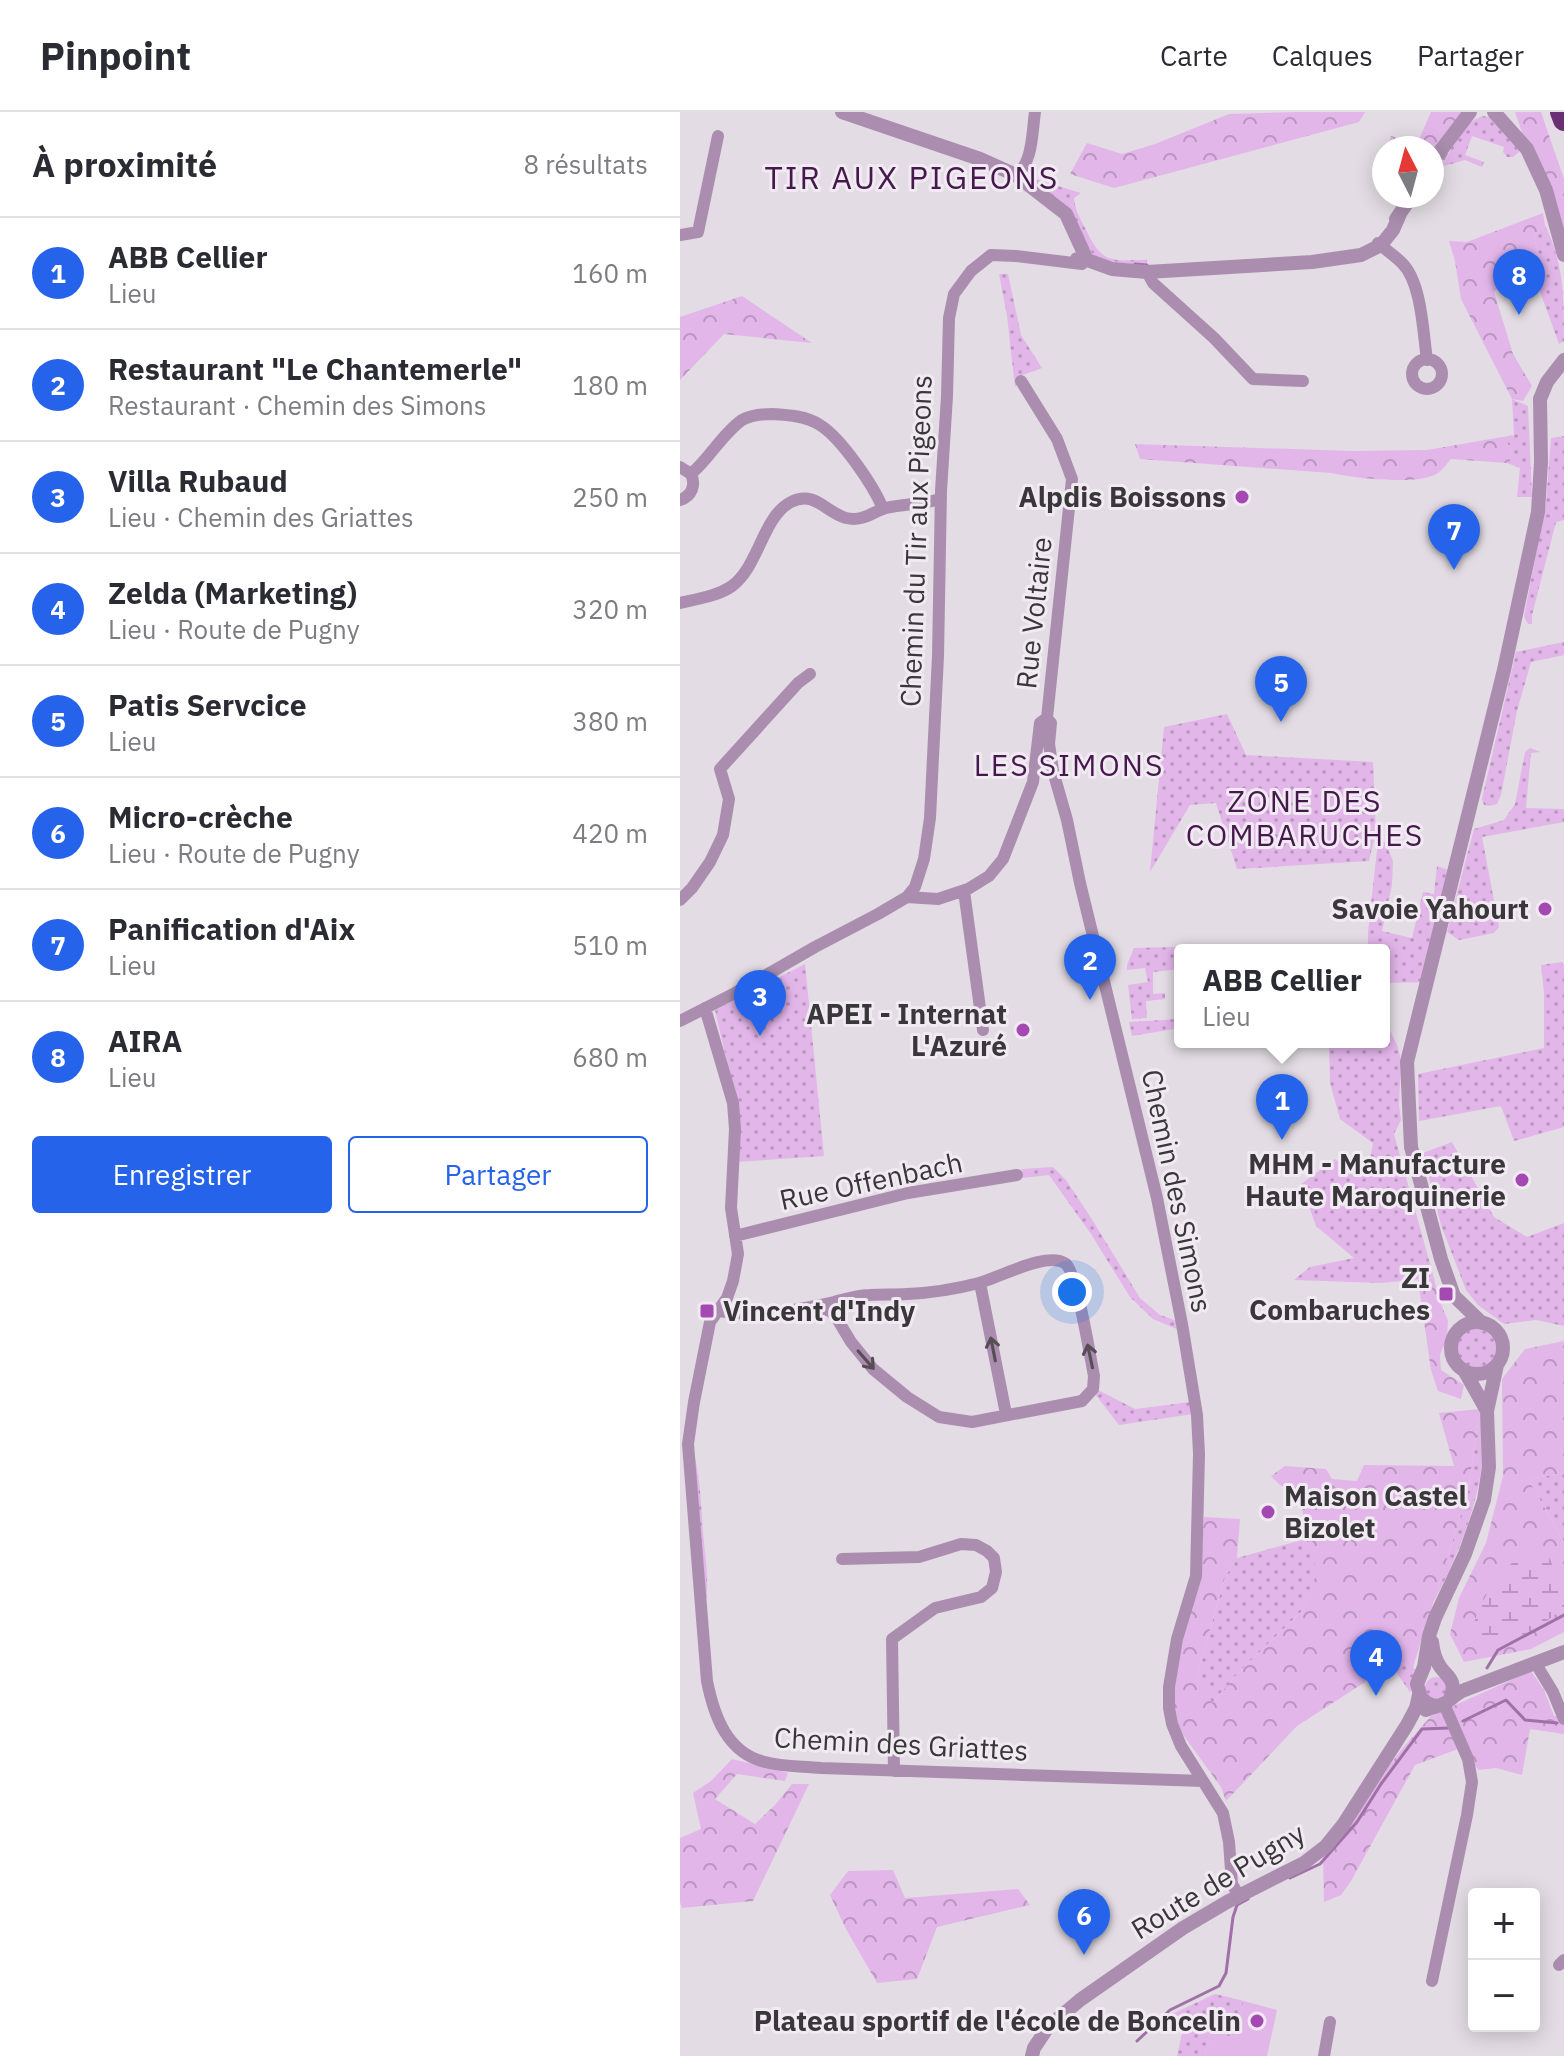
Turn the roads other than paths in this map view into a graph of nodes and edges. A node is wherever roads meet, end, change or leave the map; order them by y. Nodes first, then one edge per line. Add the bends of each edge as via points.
1 (842, 112) edge
2 (1035, 112) edge
3 (1494, 112) edge
4 (1507, 112) edge
5 (1561, 112) edge
6 (1468, 114) edge
7 (1564, 120) edge
8 (718, 136) dead end
9 (1444, 146) edge
10 (1527, 149) junction
11 (1016, 175) junction
12 (1404, 208) edge
13 (680, 235) edge
14 (1381, 242) junction
15 (1564, 255) edge
16 (1082, 261) junction
17 (1151, 275) junction
18 (1427, 360) dead end
19 (1564, 360) edge
20 (1021, 381) dead end
21 (1303, 381) dead end
22 (685, 470) edge
23 (680, 500) edge
24 (941, 503) junction
25 (883, 509) junction
26 (680, 603) edge
27 (810, 674) dead end
28 (1047, 718) junction
29 (964, 891) junction
30 (911, 892) junction
31 (680, 900) edge
32 (705, 1008) junction
33 (680, 1021) edge
34 (983, 1030) dead end
35 (1017, 1175) dead end
36 (735, 1236) junction
37 (980, 1283) junction
38 (1454, 1296) junction
39 (727, 1298) junction
40 (846, 1299) junction
41 (815, 1306) junction
42 (719, 1311) junction
43 (759, 1314) junction
44 (836, 1317) junction
45 (1482, 1323) junction
46 (1460, 1328) junction
47 (1497, 1365) junction
48 (1464, 1370) junction
49 (1487, 1411) junction
50 (1006, 1414) junction
51 (842, 1559) dead end
52 (1431, 1630) junction
53 (1564, 1652) edge
54 (1536, 1664) junction
55 (1447, 1674) junction
56 (1422, 1675) junction
57 (1485, 1682) junction
58 (1419, 1695) junction
59 (1443, 1702) junction
60 (1564, 1719) edge
61 (1407, 1725) junction
62 (894, 1771) junction
63 (1203, 1781) junction
64 (1239, 1896) junction
65 (1432, 1981) dead end
66 (1330, 2022) dead end
67 (1032, 2056) edge
68 (1324, 2056) edge

1 - 11 street
2 - 11 street via 1024,170
3 - 10 street
4 - 10 street
5 - 7 highway
6 - 9 street
8 - 13 street via 698,232
10 - 15 street via 1546,190
11 - 16 street via 1066,214
12 - 14 street
14 - 17 street via 1352,257
14 - 18 street via 1402,262 1413,283
16 - 17 street
16 - 24 street, Chemin du Tir aux Pigeons via 991,255 954,294
17 - 21 street via 1253,379
19 - 38 street via 1540,399 1538,512 1407,1062 1411,1147
20 - 28 street, Rue Voltaire via 1057,439 1072,479
22 - 23 street via 694,484
22 - 25 street via 744,419 797,416 823,427 847,452
24 - 25 street
24 - 30 street, Chemin du Tir aux Pigeons via 930,818 924,859
25 - 26 street via 866,518 847,518 806,497 790,502 771,523 741,578 729,588
27 - 31 street via 720,769 729,799 723,835 710,862
28 - 29 street via 1038,728 1033,782 1003,859 989,876
28 - 63 street, Chemin des Simons via 1051,765 1171,1261 1197,1415 1196,1576 1177,1639 1168,1698 1181,1746
29 - 30 street via 933,899
29 - 34 street
30 - 32 street
32 - 33 street
32 - 36 street, Chemin des Griattes via 733,1103
35 - 36 street, Rue Offenbach via 908,1193
36 - 39 street, Chemin des Griattes via 738,1254
37 - 40 street
50 -> 37 street
50 -> 37 street via 1082,1401 1093,1389 1094,1376 1075,1284 1063,1261 1037,1262
38 - 45 street
38 - 46 street
39 - 42 street, Chemin des Griattes
39 - 43 street
40 - 41 street
40 - 44 street
41 - 43 street
41 - 44 street
42 - 43 street
42 - 62 street, Chemin des Griattes via 710,1322 688,1444 712,1706 730,1741 765,1762
44 -> 50 street via 873,1369 939,1417 972,1422
45 - 46 street
45 - 47 street via 1501,1338 1503,1353
46 - 48 street via 1452,1340 1452,1354
47 - 48 street via 1484,1373
47 - 49 street
48 - 49 street
49 - 52 street via 1484,1500
51 - 62 street via 919,1557 961,1544 976,1545 994,1558 992,1588 981,1597 935,1608 892,1639
52 - 55 street via 1433,1650
52 - 56 street
53 - 54 street, Route de Pugny
54 - 57 street, Route de Pugny
54 - 60 street
55 - 56 street via 1430,1670
55 - 57 street, Route de Pugny via 1470,1683
55 - 59 street via 1454,1685
56 - 58 street
57 - 59 street, Route de Pugny
58 - 59 street via 1427,1703
58 - 61 street, Route de Pugny
59 - 61 street, Route de Pugny
59 - 65 street via 1468,1759 1472,1782
61 - 64 street, Route de Pugny via 1326,1846
62 - 63 street, Chemin des Griattes
63 - 64 street, Chemin des Simons via 1223,1813 1232,1884
64 - 67 street, Route de Pugny via 1080,2000 1048,2027
66 - 68 street

